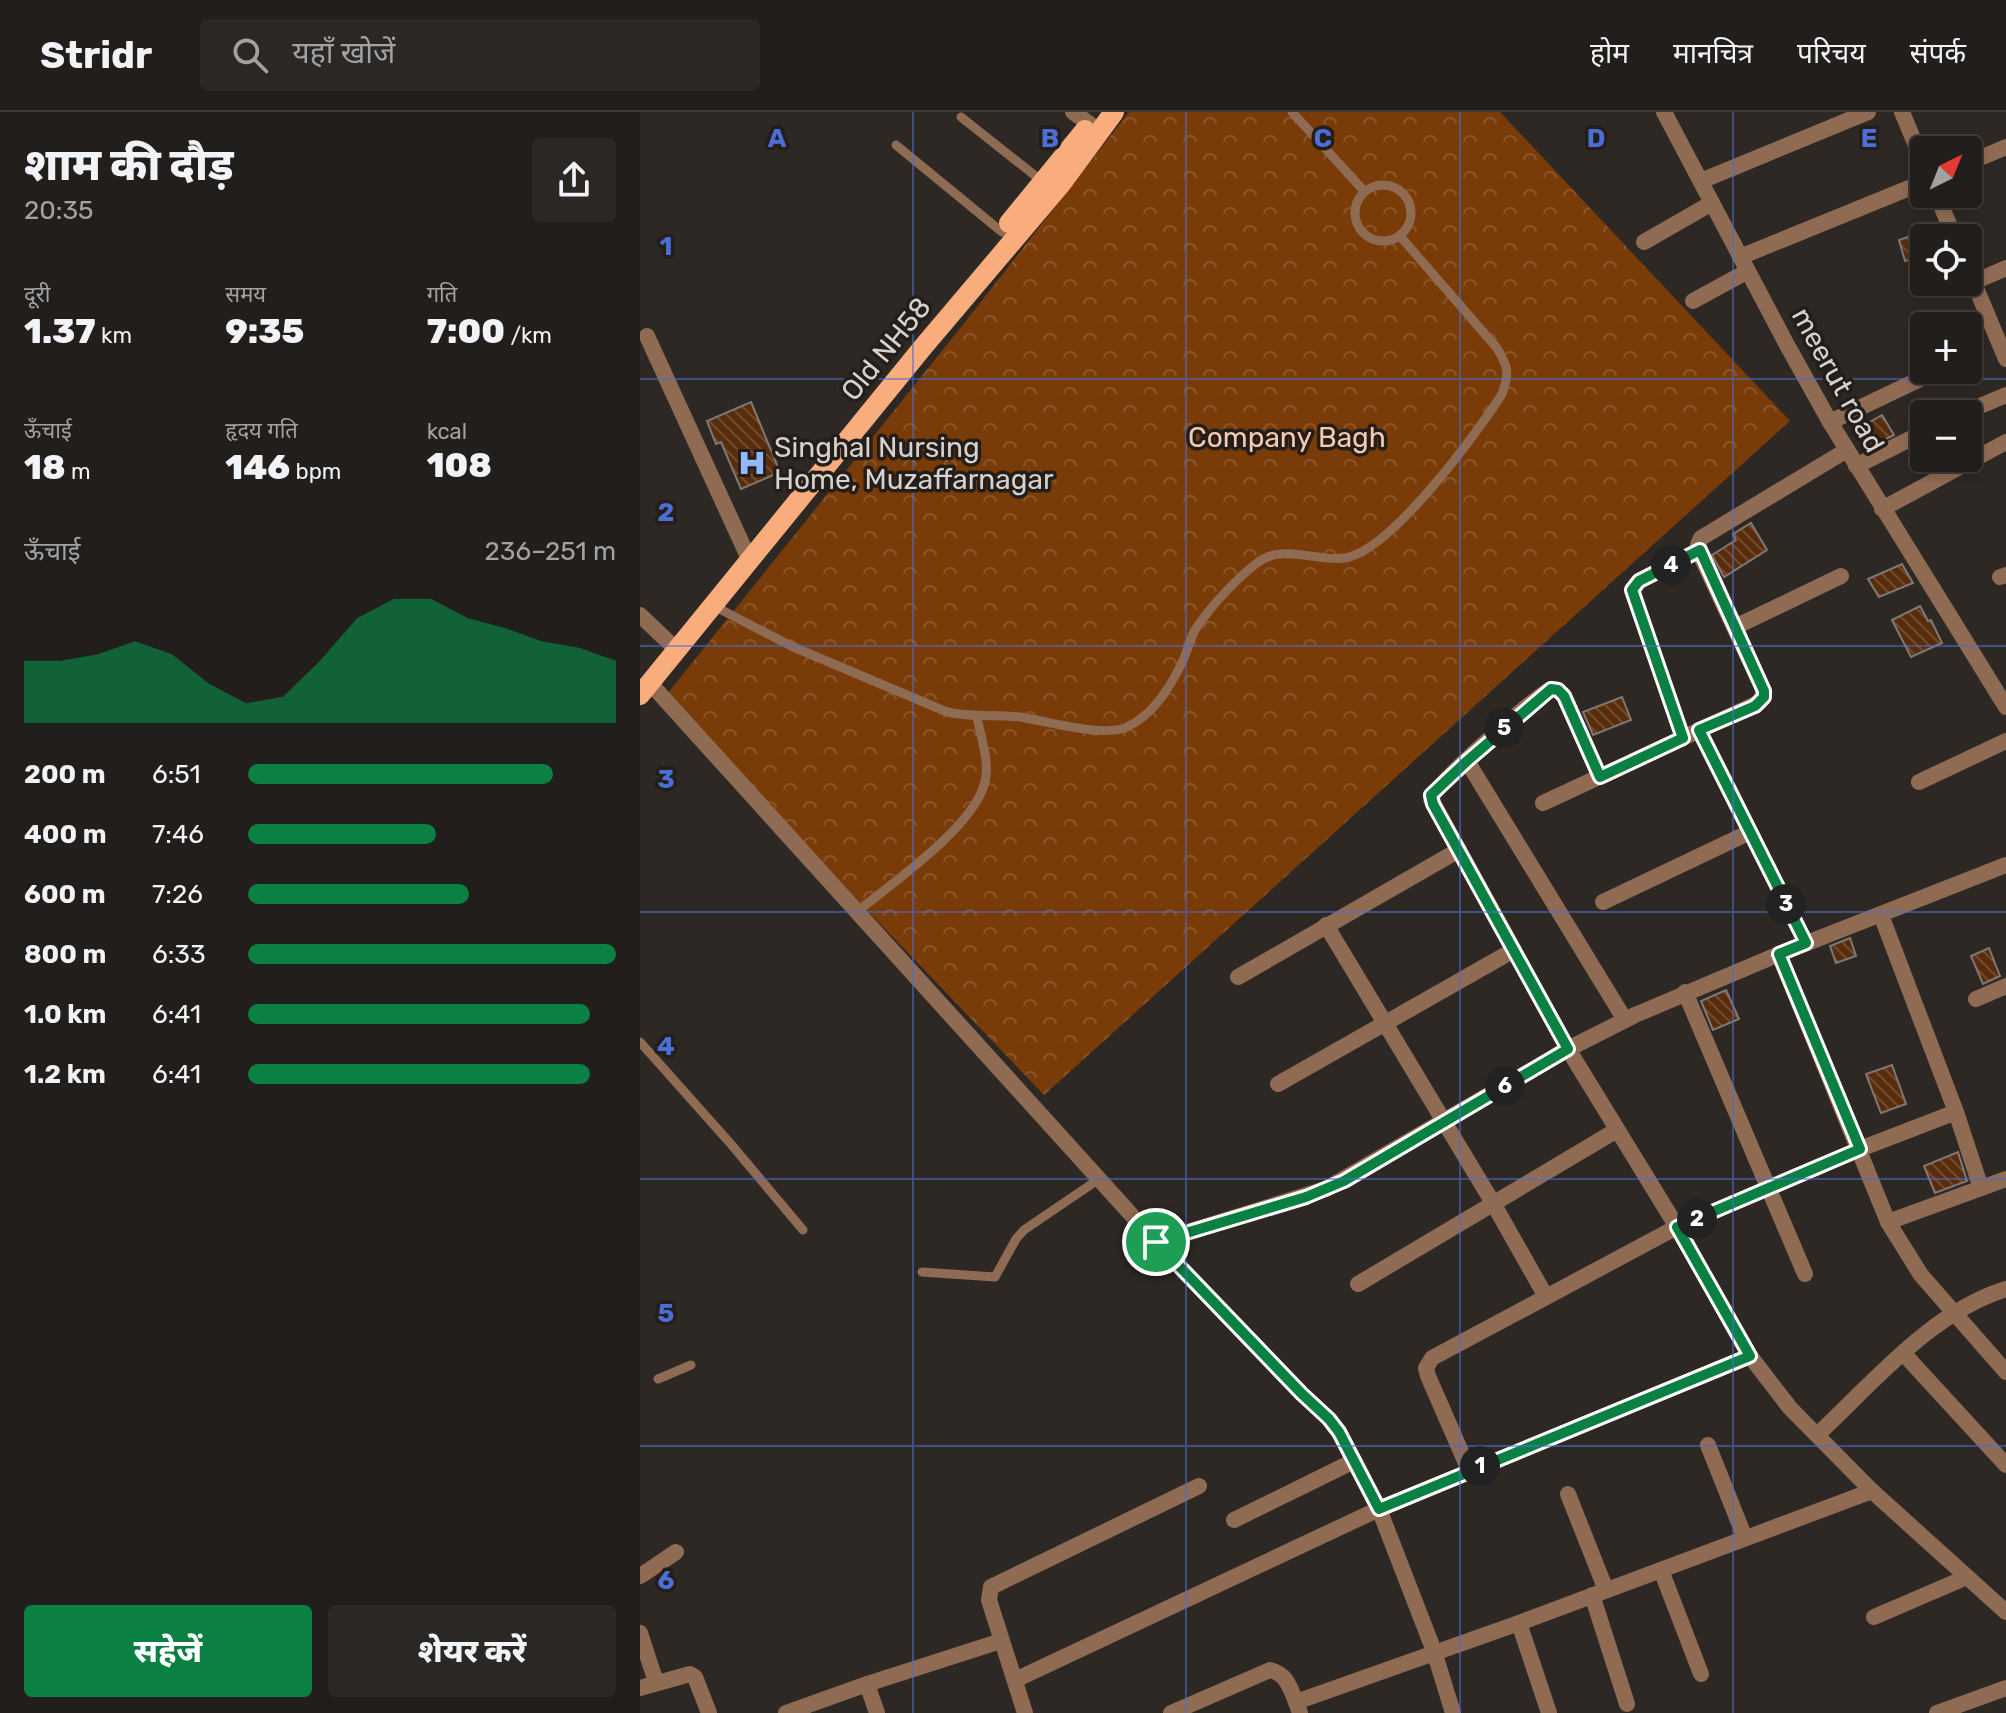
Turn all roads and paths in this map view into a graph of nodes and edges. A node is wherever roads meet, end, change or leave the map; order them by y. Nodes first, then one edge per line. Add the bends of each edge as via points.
1 (1114, 112) edge
2 (1292, 112) edge
3 (1664, 112) edge
4 (1868, 112) edge
5 (1902, 112) edge
6 (961, 117) dead end
7 (1091, 120) edge
8 (1912, 136) edge
9 (896, 145) dead end
10 (2006, 147) edge
11 (1982, 157) edge
12 (1701, 181) junction
13 (1043, 182) junction
14 (1910, 188) edge
15 (1364, 191) junction
16 (1712, 203) junction
17 (1002, 232) junction
18 (1400, 236) junction
19 (1644, 242) dead end
20 (1744, 264) junction
21 (2006, 268) edge
22 (1982, 273) edge
23 (1980, 296) edge
24 (1693, 301) dead end
25 (647, 336) dead end
26 (2006, 359) edge
27 (1910, 384) edge
28 (2006, 395) edge
29 (1982, 405) edge
30 (1830, 422) junction
31 (1910, 439) edge
32 (2006, 442) edge
33 (1847, 450) junction
34 (1856, 466) junction
35 (1882, 509) junction
36 (1700, 550) junction
37 (747, 555) junction
38 (1841, 576) dead end
39 (714, 606) junction
40 (640, 615) edge
41 (1735, 627) junction
42 (673, 646) junction
43 (643, 685) edge
44 (2006, 707) edge
45 (977, 717) junction
46 (1699, 730) junction
47 (1683, 738) junction
48 (2006, 741) edge
49 (1467, 761) junction
50 (1600, 777) junction
51 (1919, 782) dead end
52 (1543, 803) dead end
53 (1750, 832) junction
54 (1459, 850) junction
55 (2006, 865) edge
56 (1603, 902) dead end
57 (857, 912) junction
58 (1881, 915) junction
59 (1326, 925) junction
60 (1806, 943) junction
61 (1514, 950) junction
62 (1779, 954) junction
63 (1238, 977) dead end
64 (2006, 986) edge
65 (1685, 992) junction
66 (1976, 999) dead end
67 (1625, 1020) junction
68 (1385, 1023) junction
69 (640, 1042) edge
70 (1568, 1049) junction
71 (1278, 1084) dead end
72 (1956, 1112) junction
73 (1444, 1122) junction
74 (1617, 1130) junction
75 (1860, 1149) junction
76 (1099, 1179) junction
77 (2006, 1179) edge
78 (1768, 1188) junction
79 (1981, 1188) junction
80 (1493, 1203) junction
81 (1888, 1222) junction
82 (1677, 1227) junction
83 (803, 1230) dead end
84 (1156, 1242) junction
85 (922, 1272) dead end
86 (1805, 1274) dead end
87 (1358, 1284) dead end
88 (2006, 1289) edge
89 (1545, 1295) junction
90 (1952, 1313) junction
91 (1904, 1354) junction
92 (1750, 1356) junction
93 (691, 1365) dead end
94 (2006, 1372) edge
95 (658, 1379) dead end
96 (1817, 1435) junction
97 (1708, 1445) dead end
98 (1354, 1461) junction
99 (2006, 1465) edge
100 (1469, 1470) junction
101 (1199, 1486) dead end
102 (1872, 1491) junction
103 (1568, 1494) dead end
104 (1379, 1509) junction
105 (1234, 1520) dead end
106 (1745, 1538) junction
107 (676, 1552) dead end
108 (1661, 1570) junction
109 (640, 1576) edge
110 (1967, 1577) junction
111 (1599, 1593) junction
112 (2006, 1612) edge
113 (1874, 1617) dead end
114 (1519, 1623) junction
115 (640, 1633) edge
116 (1001, 1641) junction
117 (1434, 1651) junction
118 (1701, 1674) dead end
119 (1015, 1680) junction
120 (867, 1684) junction
121 (648, 1685) edge
122 (2006, 1688) edge
123 (1627, 1704) dead end
124 (1298, 1708) edge
125 (709, 1713) edge
126 (786, 1713) edge
127 (877, 1713) edge
128 (1025, 1713) edge
129 (1171, 1713) edge
130 (1453, 1713) edge
131 (1549, 1713) edge
132 (1937, 1713) edge

1 - 7 main road, Old NH58
2 - 15 lane
3 - 12 street, meerut road
4 - 12 street
5 - 8 street
6 - 13 lane
7 - 13 main road, Old NH58
7 - 37 main road, Old NH58
9 - 17 lane
10 - 11 street
12 - 16 street, meerut road
13 - 17 main road, Old NH58
14 - 20 street
15 - 18 lane via 1355,208 1358,227 1382,242
15 - 18 lane via 1381,184 1405,195 1412,212
16 - 19 street
16 - 20 street, meerut road
17 - 37 main road, Old NH58
18 - 45 lane via 1507,365 1502,394 1428,492 1370,547 1348,557 1273,554 1257,562 1207,613 1160,699 1125,729
20 - 24 street
20 - 30 street, meerut road
21 - 22 street
23 - 26 street
25 - 37 street
27 - 30 street
28 - 29 street
30 - 33 street, meerut road
31 - 34 street
32 - 35 street
33 - 34 street, meerut road
33 - 36 street via 1706,533
34 - 35 street, meerut road
35 - 44 street, meerut road
36 - 41 street
36 - 47 street via 1639,581 1632,590
37 - 39 main road, Old NH58
37 - 42 main road, Old NH58
38 - 41 street
39 - 42 main road, Old NH58
39 - 45 lane via 877,683 947,712
40 - 42 street
41 - 46 street via 1764,697
42 - 43 main road, Old NH58
43 - 57 street
45 - 57 lane via 986,783 976,804 955,829
46 - 47 street
46 - 53 street
47 - 50 street
48 - 51 street
49 - 50 street via 1551,689 1564,696
49 - 54 street via 1431,795
49 - 67 street
50 - 52 street
53 - 56 street
53 - 60 street
54 - 59 street
54 - 61 street
55 - 58 street
57 - 76 street
58 - 60 street
58 - 72 street
59 - 63 street
59 - 68 street
60 - 62 street
61 - 68 street
61 - 70 street
62 - 65 street
62 - 75 street
64 - 66 street
65 - 67 street
65 - 78 street
67 - 70 street
68 - 71 street
68 - 73 street
69 - 83 lane
70 - 73 street
70 - 74 street
72 - 75 street
72 - 79 street
73 - 80 street
73 - 84 street via 1326,1189
74 - 80 street
74 - 82 street
75 - 78 street
75 - 81 street
76 - 84 street
76 - 85 lane via 1024,1230 995,1277
77 - 79 street
78 - 82 street
78 - 86 street
79 - 81 street
80 - 87 street
80 - 89 street
81 - 90 street
82 - 89 street
82 - 92 street
84 - 98 street via 1329,1419
88 - 90 street
89 - 100 street via 1428,1362 1428,1376
90 - 91 street
90 - 94 street
91 - 96 street
91 - 99 street
92 - 96 street
92 - 100 street
93 - 95 lane
96 - 102 street
97 - 106 street
98 - 104 street
98 - 105 street
100 - 104 street
101 - 116 street via 991,1587 989,1600
102 - 106 street
102 - 110 street
103 - 111 street
104 - 117 street
104 - 119 street
106 - 108 street
107 - 109 street
108 - 111 street
108 - 118 street
110 - 112 street
110 - 113 street
111 - 114 street
111 - 123 street
114 - 117 street
114 - 131 street
115 - 121 street
116 - 119 street
116 - 120 street
117 - 124 street
117 - 130 street
119 - 128 street
120 - 126 street
120 - 127 street
121 - 125 street via 690,1674
122 - 132 street
124 - 129 street via 1285,1679 1270,1670

